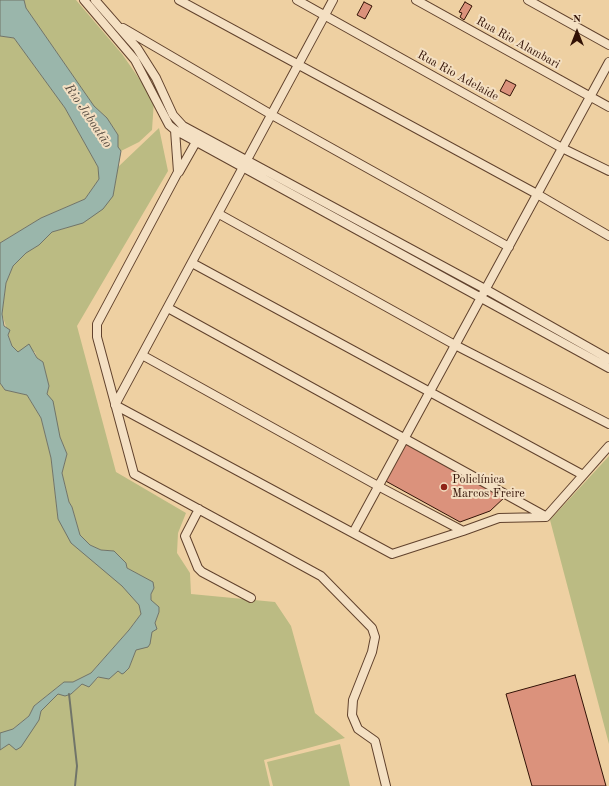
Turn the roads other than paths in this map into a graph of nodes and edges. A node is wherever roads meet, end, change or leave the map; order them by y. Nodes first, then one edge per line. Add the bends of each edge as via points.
1 (84, 0) edge
2 (96, 0) edge
3 (179, 0) edge
4 (297, 0) edge
5 (333, 0) edge
6 (416, 0) edge
7 (528, 0) edge
8 (325, 16) junction
9 (118, 25) junction
10 (609, 45) edge
11 (609, 62) edge
12 (299, 66) junction
13 (590, 96) junction
14 (609, 106) edge
15 (272, 115) junction
16 (175, 130) junction
17 (196, 142) junction
18 (562, 148) junction
19 (248, 160) junction
20 (243, 168) junction
21 (609, 171) edge
22 (178, 172) junction
23 (537, 194) junction
24 (219, 214) junction
25 (609, 236) edge
26 (509, 247) junction
27 (192, 263) junction
28 (483, 293) junction
29 (168, 308) junction
30 (455, 345) junction
31 (142, 355) junction
32 (609, 359) edge
33 (609, 368) edge
34 (430, 391) junction
35 (115, 405) junction
36 (609, 424) edge
37 (404, 438) junction
38 (609, 446) edge
39 (583, 475) junction
40 (378, 486) junction
41 (199, 509) junction
42 (546, 516) junction
43 (463, 531) junction
44 (353, 533) junction
45 (251, 598) dead end
46 (386, 786) edge

1 - 16 street via 135,60 169,125
2 - 9 street
3 - 12 street
4 - 8 street, Rua Rio Adelaide
5 - 8 street
6 - 13 street, Rua Rio Alambari
7 - 10 street
8 - 12 street
8 - 18 street, Rua Rio Adelaide
9 - 15 street
9 - 19 street via 137,48 156,78 177,121
11 - 13 street
12 - 15 street
12 - 23 street
13 - 14 street, Rua Rio Alambari
13 - 18 street
15 - 19 street
15 - 26 street
16 - 17 street
16 - 22 street
17 - 20 street
17 - 22 street
18 - 21 street, Rua Rio Adelaide
18 - 23 street
19 - 20 street
19 - 28 street
20 - 24 street
20 - 28 street
22 - 35 street via 97,324 97,338
23 - 25 street
23 - 26 street
24 - 27 street
24 - 30 street
26 - 28 street
27 - 29 street
27 - 34 street
28 - 30 street
28 - 32 street
28 - 33 street
29 - 31 street
29 - 37 street
30 - 34 street
30 - 36 street
31 - 35 street
31 - 40 street
34 - 37 street
34 - 39 street
35 - 41 street via 134,474
35 - 44 street
37 - 40 street
37 - 42 street
38 - 39 street
39 - 42 street
40 - 43 street
40 - 44 street
41 - 45 street via 185,536 198,568
41 - 46 street via 321,576 372,628 375,637 372,652 354,700 352,715 358,729 375,741
42 - 43 street via 499,518
43 - 44 street via 392,554

